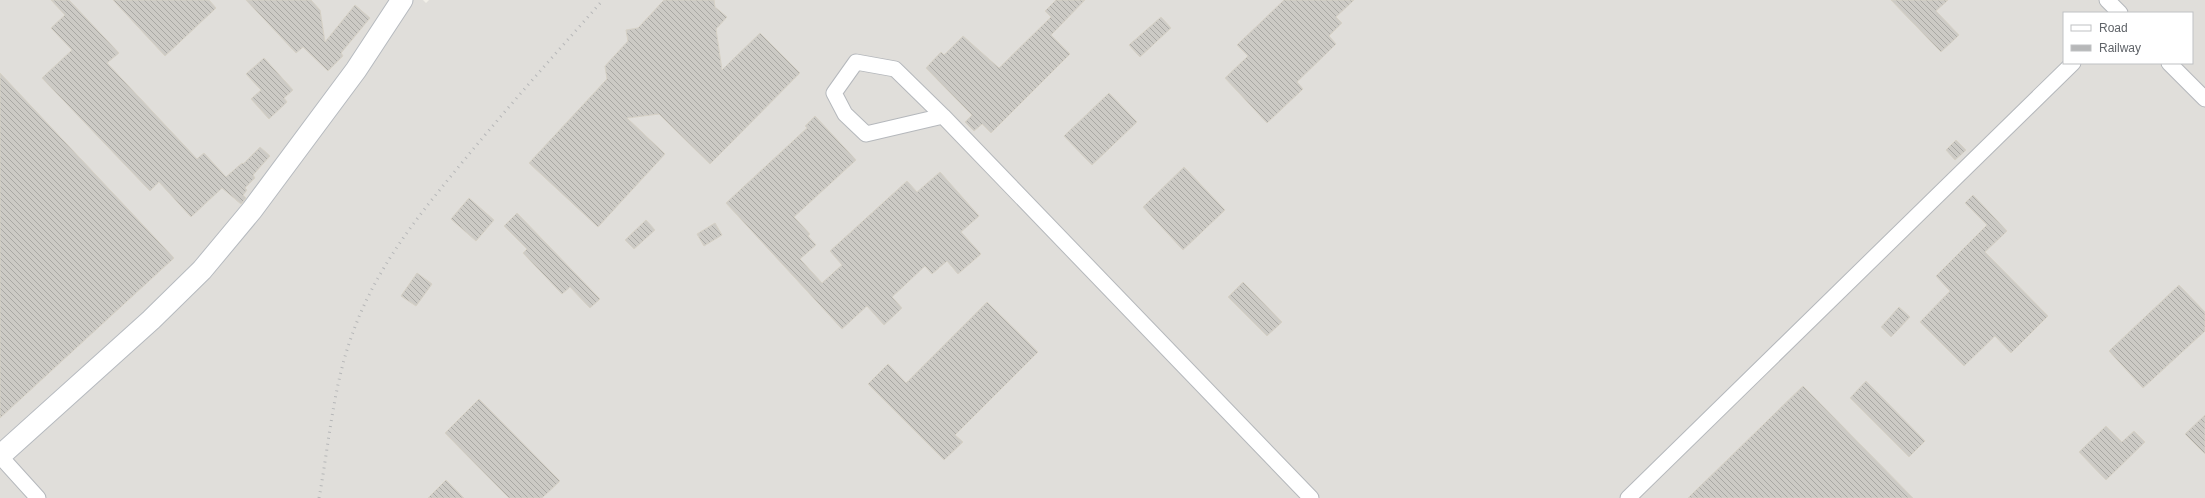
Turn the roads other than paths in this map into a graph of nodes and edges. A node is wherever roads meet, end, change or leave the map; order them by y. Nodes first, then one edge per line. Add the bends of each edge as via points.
1 (402, 0) edge
2 (2107, 0) edge
3 (2119, 12) edge
4 (2072, 64) edge
5 (2170, 64) edge
6 (2205, 99) edge
7 (944, 116) junction
8 (0, 456) edge
9 (38, 498) edge
10 (1311, 498) edge
11 (1628, 498) edge

1 - 8 street via 356,70 257,204 202,270 151,320
2 - 3 street
4 - 11 street
5 - 6 street
7 - 7 street via 866,134 845,114 834,93 856,62 895,69
7 - 10 street
8 - 9 street

